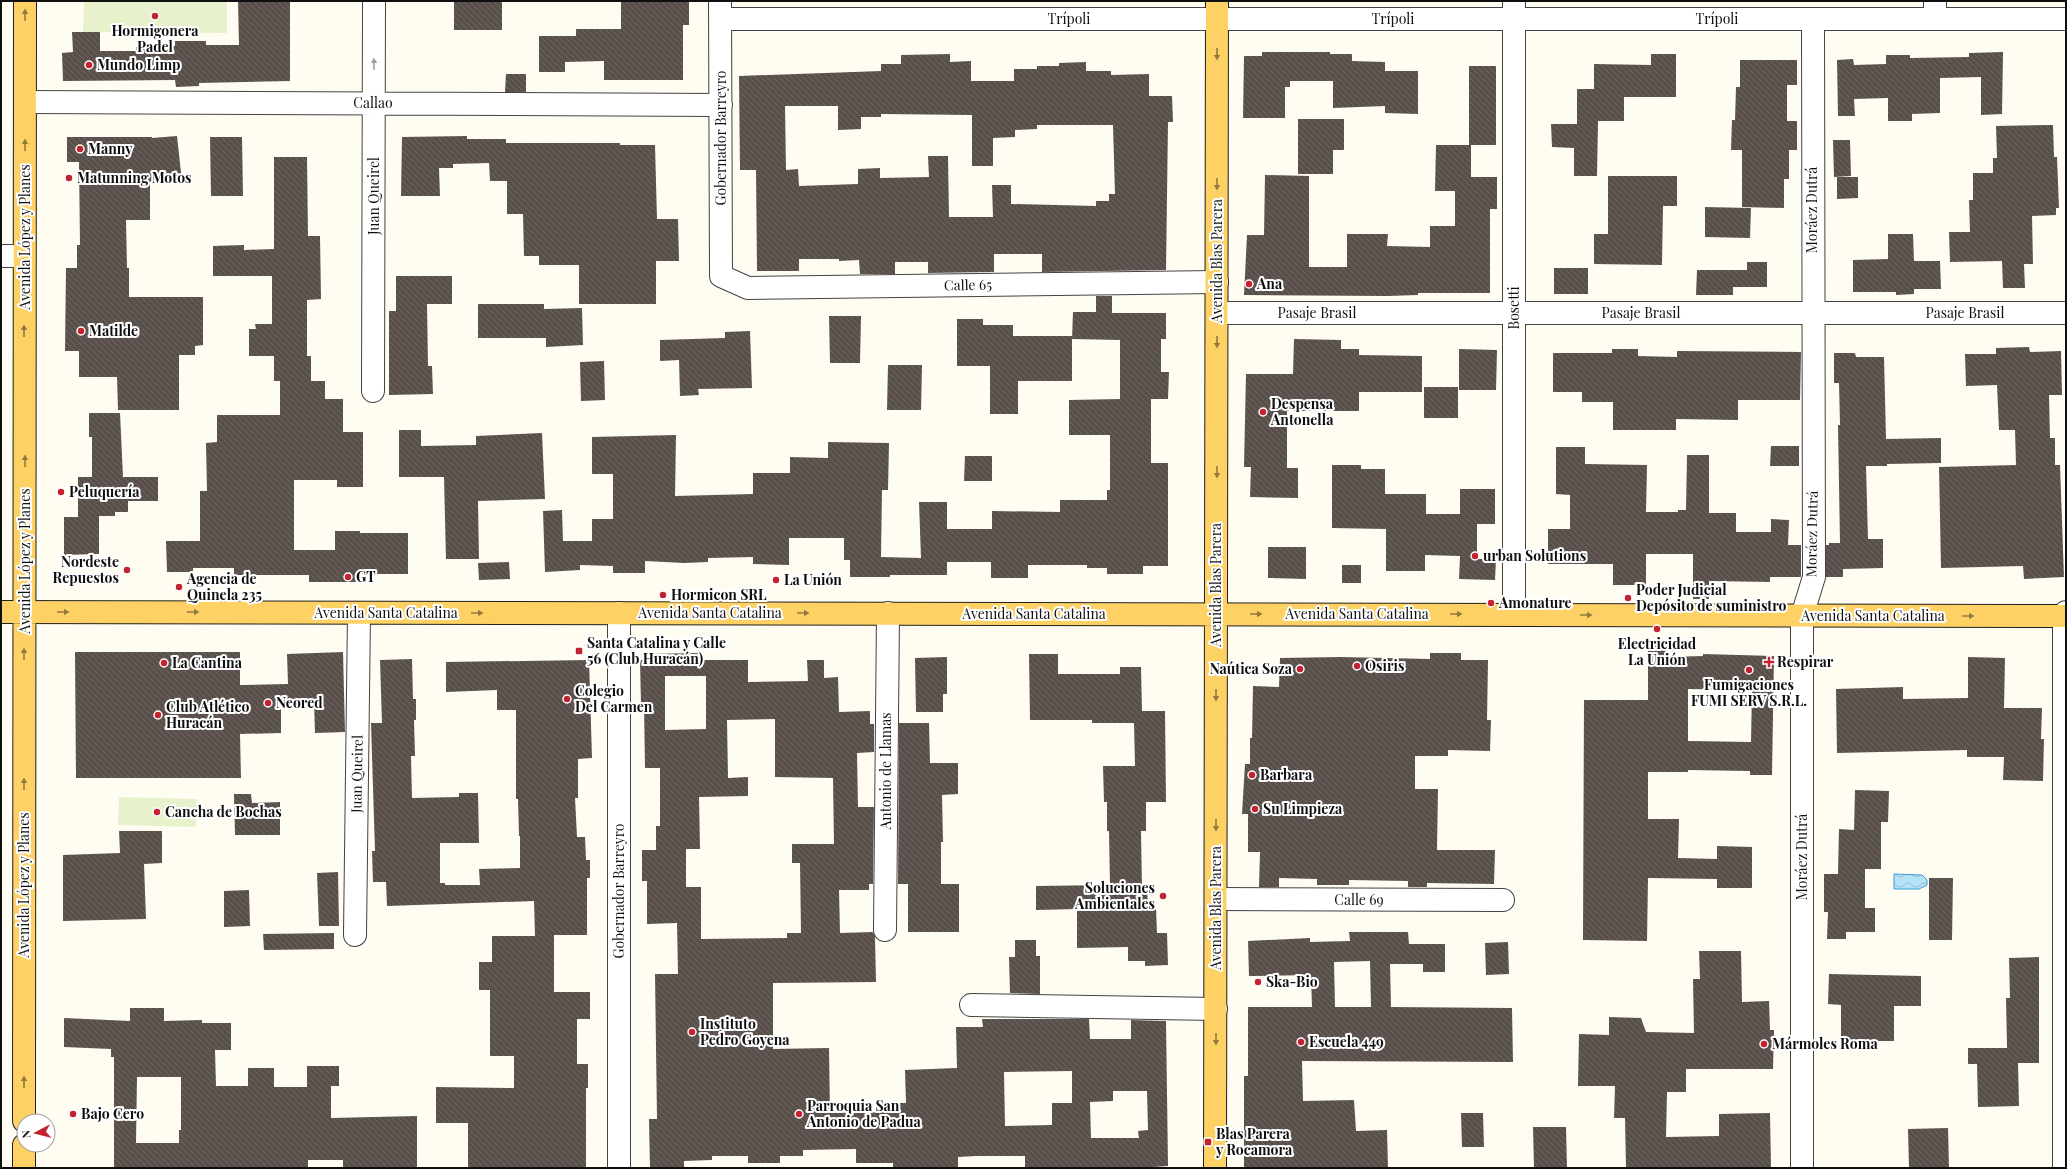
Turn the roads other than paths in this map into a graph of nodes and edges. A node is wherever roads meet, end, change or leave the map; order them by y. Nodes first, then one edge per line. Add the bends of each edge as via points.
1 (25, 1) edge
2 (374, 1) edge
3 (720, 10) edge
4 (1217, 10) edge
5 (1514, 10) edge
6 (1935, 10) edge
7 (1813, 19) junction
8 (2066, 19) edge
9 (25, 102) junction
10 (374, 103) junction
11 (721, 105) junction
12 (1, 256) edge
13 (24, 256) junction
14 (721, 276) joint
15 (1217, 282) junction
16 (1217, 313) junction
17 (1514, 313) junction
18 (1812, 313) junction
19 (2066, 313) edge
20 (373, 391) dead end
21 (1, 612) edge
22 (24, 612) junction
23 (359, 613) junction
24 (619, 613) junction
25 (888, 613) junction
26 (1217, 614) junction
27 (1514, 615) junction
28 (2065, 615) edge
29 (1802, 616) junction
30 (1216, 899) junction
31 (1503, 900) dead end
32 (885, 930) dead end
33 (355, 935) dead end
34 (971, 1005) dead end
35 (1216, 1009) junction
36 (24, 1113) edge
37 (24, 1153) edge
38 (24, 1168) edge
39 (619, 1168) edge
40 (1216, 1168) edge
41 (1802, 1168) edge
42 (2064, 1168) edge

9 -> 1 main road, Avenida López y Planes
10 -> 2 street, Juan Queirel
3 - 4 street, Trípoli
3 - 11 street, Gobernador Barreyro
4 - 5 street, Trípoli
4 -> 15 main road, Avenida Blas Parera
5 - 7 street, Trípoli
5 - 17 street, Bosetti
6 - 7 street, Trípoli
6 - 8 street, Trípoli
7 - 18 street, Moráez Dutrá
9 - 10 street, Callao
13 -> 9 main road, Avenida López y Planes
10 - 11 street, Callao
10 - 20 street, Juan Queirel
11 - 14 street, Gobernador Barreyro
12 - 13 street
22 -> 13 main road, Avenida López y Planes
14 - 15 street, Calle 65 via 748,288
15 - 16 main road, Avenida Blas Parera
16 - 17 street, Pasaje Brasil
16 -> 26 main road, Avenida Blas Parera
17 - 18 street, Pasaje Brasil
17 - 27 street, Bosetti
18 - 19 street, Pasaje Brasil
18 - 29 street, Moráez Dutrá via 1814,577
21 - 22 main road, Avenida Santa Catalina
22 -> 23 main road, Avenida Santa Catalina
36 -> 22 main road, Avenida López y Planes
23 -> 24 main road, Avenida Santa Catalina
23 - 33 street, Juan Queirel
24 -> 25 main road, Avenida Santa Catalina
24 - 39 street, Gobernador Barreyro
25 - 26 main road, Avenida Santa Catalina
25 - 32 street, Antonio de Llamas
26 -> 27 main road, Avenida Santa Catalina
26 -> 30 main road, Avenida Blas Parera
27 -> 29 main road, Avenida Santa Catalina
29 -> 28 main road, Avenida Santa Catalina
28 - 42 street
29 - 41 street, Moráez Dutrá
30 - 31 street, Calle 69
30 - 35 main road, Avenida Blas Parera
34 - 35 street
35 -> 40 main road, Avenida Blas Parera
37 - 38 main road

